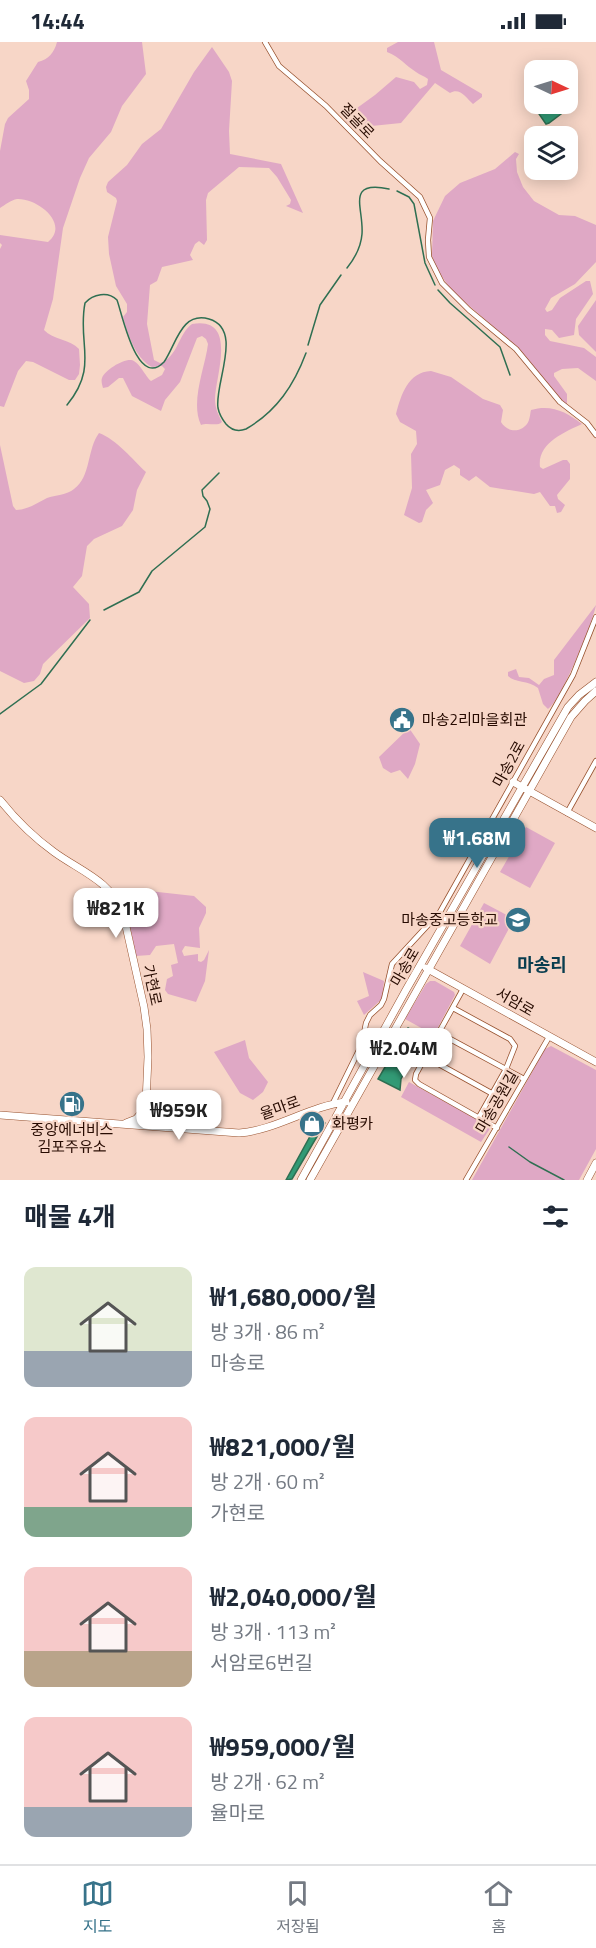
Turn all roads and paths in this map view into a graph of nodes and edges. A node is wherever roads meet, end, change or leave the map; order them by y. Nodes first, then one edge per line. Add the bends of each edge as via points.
1 (264, 42) edge
2 (596, 435) edge
3 (596, 617) edge
4 (596, 682) edge
5 (596, 691) edge
6 (596, 761) edge
7 (513, 782) junction
8 (526, 790) junction
9 (0, 800) edge
10 (567, 813) junction
11 (596, 828) edge
12 (424, 967) junction
13 (463, 988) junction
14 (453, 1008) junction
15 (439, 1033) junction
16 (549, 1037) junction
17 (426, 1057) junction
18 (596, 1062) edge
19 (506, 1069) junction
20 (524, 1079) junction
21 (493, 1094) junction
22 (354, 1101) junction
23 (345, 1102) junction
24 (333, 1103) junction
25 (146, 1106) junction
26 (0, 1114) edge
27 (479, 1117) junction
28 (122, 1124) junction
29 (144, 1126) junction
30 (167, 1128) junction
31 (497, 1128) junction
32 (596, 1163) edge
33 (301, 1180) edge
34 (310, 1180) edge
35 (466, 1180) edge
36 (587, 1180) edge

1 - 2 street, 절골로 via 279,66 415,191 430,218 429,257 442,283 516,349 560,402 588,423
3 - 7 street, 마송2로 via 573,675
4 - 8 street, 마송로 via 568,707
5 - 8 street, 마송로 via 571,717
6 - 10 street
7 - 8 street
7 - 24 street, 마송2로 via 440,912 392,964 384,999 366,1023 362,1044
8 - 10 street
8 - 12 street, 마송로
9 - 25 street, 가현로 via 26,830 105,885 118,900 144,1007
10 - 11 street
12 - 13 street, 서암로
12 - 22 street, 마송로
12 - 23 street, 마송로
13 - 14 street
13 - 16 street, 서암로
14 - 15 street
14 - 19 street via 514,1042
15 - 17 street
15 - 19 street
16 - 18 street, 서암로
16 - 20 street, 마송공원길
17 - 21 street
17 - 27 street via 416,1074 417,1082
19 - 20 street
19 - 21 street
20 - 31 street, 마송공원길
21 - 27 street
22 - 23 street, 율마로
22 - 34 street, 마송로
23 - 24 street, 율마로
23 - 33 street, 마송로
24 - 30 street, 율마로 via 246,1132
25 - 28 street via 136,1119
25 - 29 street, 가현로
25 - 30 street via 151,1119
26 - 28 street, 율마로
27 - 31 street
28 - 29 street, 율마로
29 - 30 street, 율마로
31 - 35 street, 마송공원길
32 - 36 street

